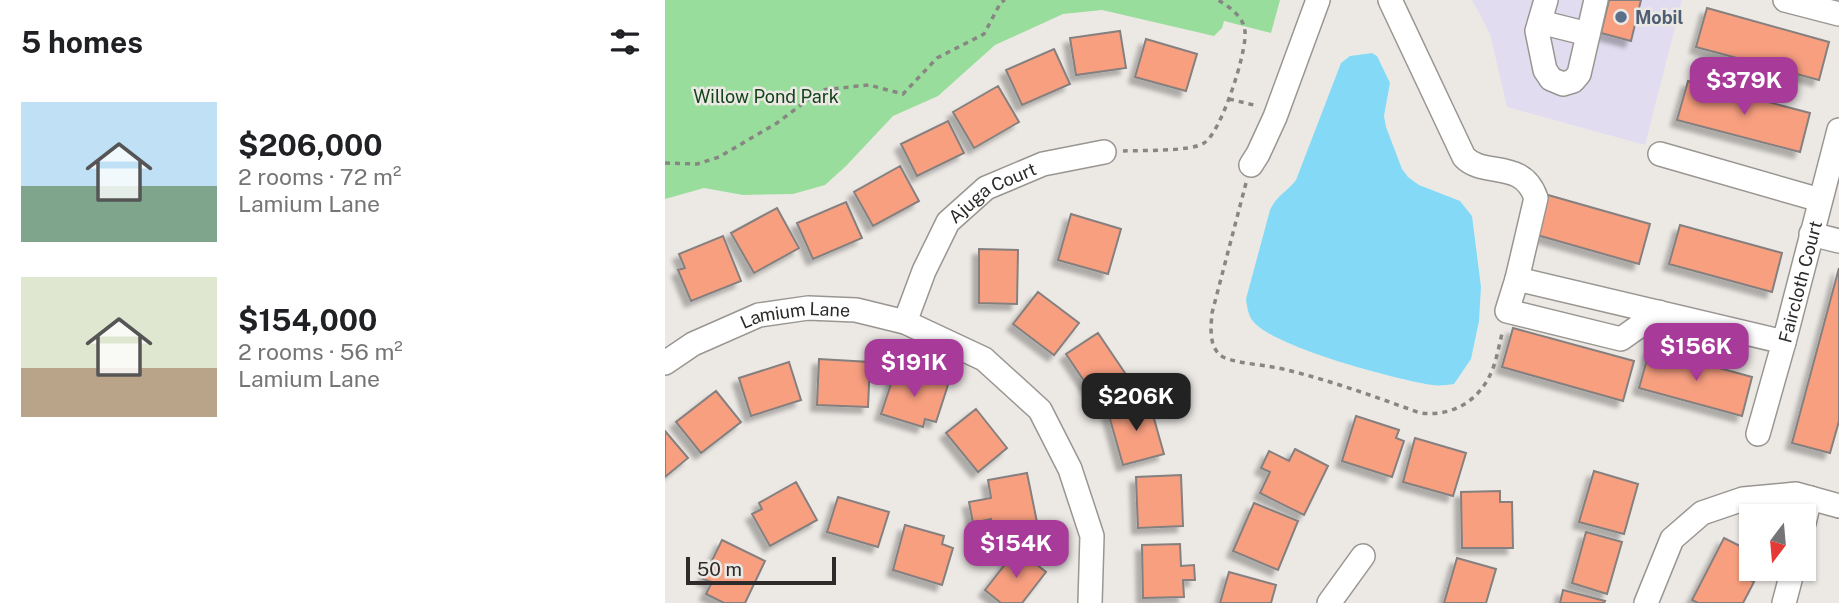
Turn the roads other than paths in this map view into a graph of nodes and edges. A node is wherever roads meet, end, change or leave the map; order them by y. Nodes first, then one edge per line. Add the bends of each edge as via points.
1 (1318, 0) edge
2 (1390, 0) edge
3 (1596, 0) edge
4 (1785, 0) edge
5 (1543, 11) edge
6 (1839, 14) edge
7 (1589, 29) junction
8 (1839, 130) edge
9 (1104, 152) road end
10 (1660, 154) dead end
11 (1251, 165) road end
12 (1820, 200) junction
13 (1811, 234) junction
14 (1839, 241) edge
15 (1517, 278) junction
16 (1659, 312) junction
17 (905, 322) junction
18 (1784, 342) junction
19 (665, 363) edge
20 (1758, 434) dead end
21 (1810, 498) junction
22 (1809, 504) edge
23 (1839, 506) edge
24 (1363, 556) dead end
25 (1790, 581) edge
26 (1090, 603) edge
27 (1329, 603) edge
28 (1646, 603) edge
29 (1784, 603) edge

1 - 11 street
2 - 15 street via 1464,157 1471,164 1505,170 1532,186 1536,198
3 - 7 street
4 - 6 street
5 - 7 street
5 - 7 street via 1538,31 1545,70 1563,84 1579,74
8 - 12 street, Faircloth Court
9 - 17 street, Ajuga Court via 1043,164 986,188 948,222
10 - 12 street
12 - 13 street, Faircloth Court
13 - 14 street
13 - 18 street, Faircloth Court
15 - 16 street
15 - 16 street via 1507,311 1621,339
16 - 18 street
17 - 19 street, Lamium Lane via 856,310 820,308 759,315 693,344
17 - 26 street, Lamium Lane via 984,359 1040,410 1070,469 1092,536
18 - 20 street, Faircloth Court
21 - 22 street
21 - 23 street
21 - 28 street via 1796,494 1743,499 1702,513 1672,538
24 - 27 street
25 - 29 street

